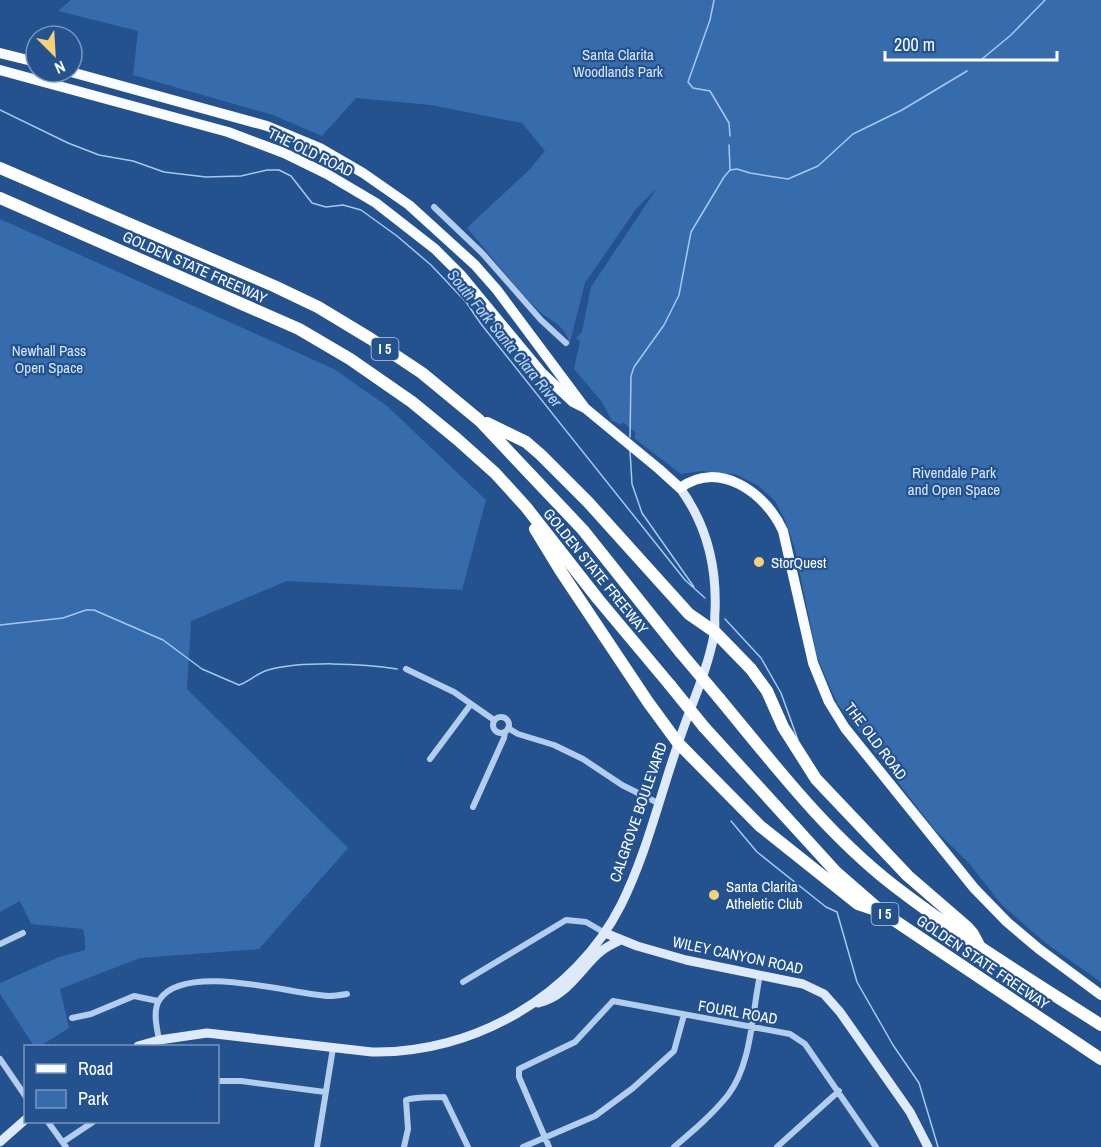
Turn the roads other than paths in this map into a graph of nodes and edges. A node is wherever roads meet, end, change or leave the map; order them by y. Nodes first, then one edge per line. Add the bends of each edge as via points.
1 (0, 53) edge
2 (24, 60) edge
3 (0, 70) edge
4 (84, 76) edge
5 (0, 168) edge
6 (0, 198) edge
7 (434, 207) dead end
8 (566, 343) dead end
9 (585, 408) junction
10 (479, 420) junction
11 (680, 488) junction
12 (513, 492) junction
13 (715, 632) junction
14 (406, 669) dead end
15 (471, 704) junction
16 (494, 720) junction
17 (506, 730) junction
18 (678, 743) junction
19 (430, 759) dead end
20 (658, 803) junction
21 (474, 807) dead end
22 (882, 912) junction
23 (23, 933) dead end
24 (605, 933) junction
25 (620, 940) junction
26 (0, 944) edge
27 (980, 946) junction
28 (760, 975) junction
29 (463, 982) dead end
30 (348, 994) dead end
31 (1101, 995) edge
32 (159, 1001) junction
33 (532, 1004) junction
34 (684, 1015) junction
35 (72, 1018) dead end
36 (1101, 1025) edge
37 (753, 1026) junction
38 (159, 1040) junction
39 (144, 1045) edge
40 (333, 1048) junction
41 (0, 1059) edge
42 (1101, 1059) edge
43 (219, 1081) edge
44 (839, 1091) junction
45 (326, 1092) junction
46 (24, 1094) edge
47 (24, 1121) edge
48 (49, 1123) edge
49 (92, 1123) edge
50 (545, 1137) junction
51 (0, 1142) edge
52 (64, 1144) edge
53 (676, 1146) edge
54 (317, 1147) edge
55 (404, 1147) edge
56 (468, 1147) edge
57 (523, 1147) edge
58 (549, 1147) edge
59 (777, 1147) edge
60 (876, 1147) edge
61 (928, 1147) edge

1 - 2 main road
3 - 9 main road, THE OLD ROAD via 228,132 327,174 376,203 435,249 542,373
4 - 9 main road, THE OLD ROAD via 267,126 320,148 363,173 409,205 475,265
5 - 10 highway, GOLDEN STATE FREEWAY / I 5 via 318,307 422,373
6 - 12 highway, GOLDEN STATE FREEWAY / I 5 via 299,329 412,402
7 - 8 street
9 - 11 main road
10 - 13 highway via 526,442 541,455 689,614
10 - 27 highway, GOLDEN STATE FREEWAY / I 5, bridge via 583,530 804,801 892,885
11 - 13 street, CALGROVE BOULEVARD via 700,523 711,554 716,588
11 - 31 main road, THE OLD ROAD via 695,479 711,478 743,486 763,500 783,531 813,663 845,728 974,888 1039,949
12 - 18 highway via 560,570
12 - 22 highway, GOLDEN STATE FREEWAY / I 5, bridge via 704,727 836,872
13 - 18 street, CALGROVE BOULEVARD
13 - 27 highway via 759,679 816,779 908,876 967,927
14 - 15 street
15 - 16 street
15 - 19 street
16 - 17 street via 493,729 498,733
16 - 17 street via 506,718
17 - 20 street via 554,745
17 - 21 street
18 - 20 street, CALGROVE BOULEVARD
18 - 22 highway via 760,826 858,904
20 - 24 street, CALGROVE BOULEVARD via 634,874
22 - 42 highway, GOLDEN STATE FREEWAY / I 5
23 - 26 street
24 - 25 street, WILEY CANYON ROAD
24 - 29 street via 586,922 566,920
24 - 33 street, CALGROVE BOULEVARD via 573,970
25 - 28 street, WILEY CANYON ROAD via 686,960
25 - 33 street via 600,951 576,979 550,1000
27 - 36 highway, GOLDEN STATE FREEWAY / I 5
28 - 37 street
28 - 61 street, WILEY CANYON ROAD via 813,987 830,1000 910,1112
30 - 32 street via 329,996 223,982 185,984
32 - 35 street via 134,996
32 - 38 street
33 - 40 street, CALGROVE BOULEVARD via 502,1022 446,1043 392,1053
34 - 37 street, FOURL ROAD
34 - 50 street via 674,1052 633,1088 596,1116
34 - 50 street, FOURL ROAD via 613,1001 575,1042 519,1069
37 - 44 street, FOURL ROAD via 790,1034 805,1044
37 - 53 street via 729,1094 703,1124
38 - 39 street, CALGROVE BOULEVARD
38 - 40 street, CALGROVE BOULEVARD via 207,1032
40 - 45 street
41 - 46 street
43 - 45 street
44 - 59 street
44 - 60 street, FOURL ROAD
45 - 54 street
47 - 51 street
48 - 52 street
49 - 52 street
50 - 57 street
50 - 58 street
55 - 56 street via 408,1130 406,1100 417,1096 444,1097

